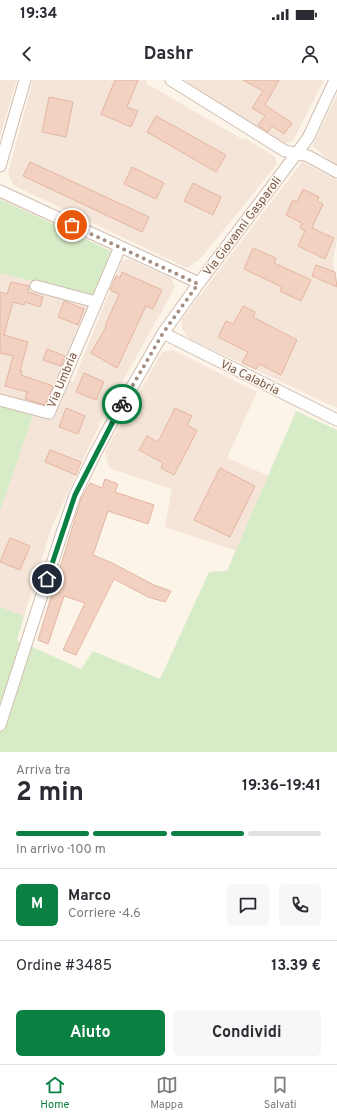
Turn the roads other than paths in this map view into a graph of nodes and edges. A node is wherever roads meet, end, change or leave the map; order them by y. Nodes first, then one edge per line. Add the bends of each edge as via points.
1 (24, 80) edge
2 (171, 80) edge
3 (335, 80) edge
4 (297, 153) junction
5 (0, 166) edge
6 (337, 172) edge
7 (0, 191) edge
8 (120, 247) junction
9 (198, 284) junction
10 (36, 286) dead end
11 (96, 302) junction
12 (163, 333) junction
13 (0, 400) edge
14 (337, 420) edge
15 (0, 724) edge

1 - 5 street
2 - 4 street via 285,151
3 - 4 street, Via Giovanni Gasparoli via 308,138
4 - 6 street via 308,156
4 - 9 street, Via Giovanni Gasparoli
7 - 8 street
8 - 9 street
8 - 11 street, Via Umbria
9 - 12 street, Via Giovanni Gasparoli
10 - 11 street
11 - 13 street, Via Umbria via 49,413
12 - 14 street, Via Calabria
12 - 15 street, Via Giovanni Gasparoli via 116,415 75,495

